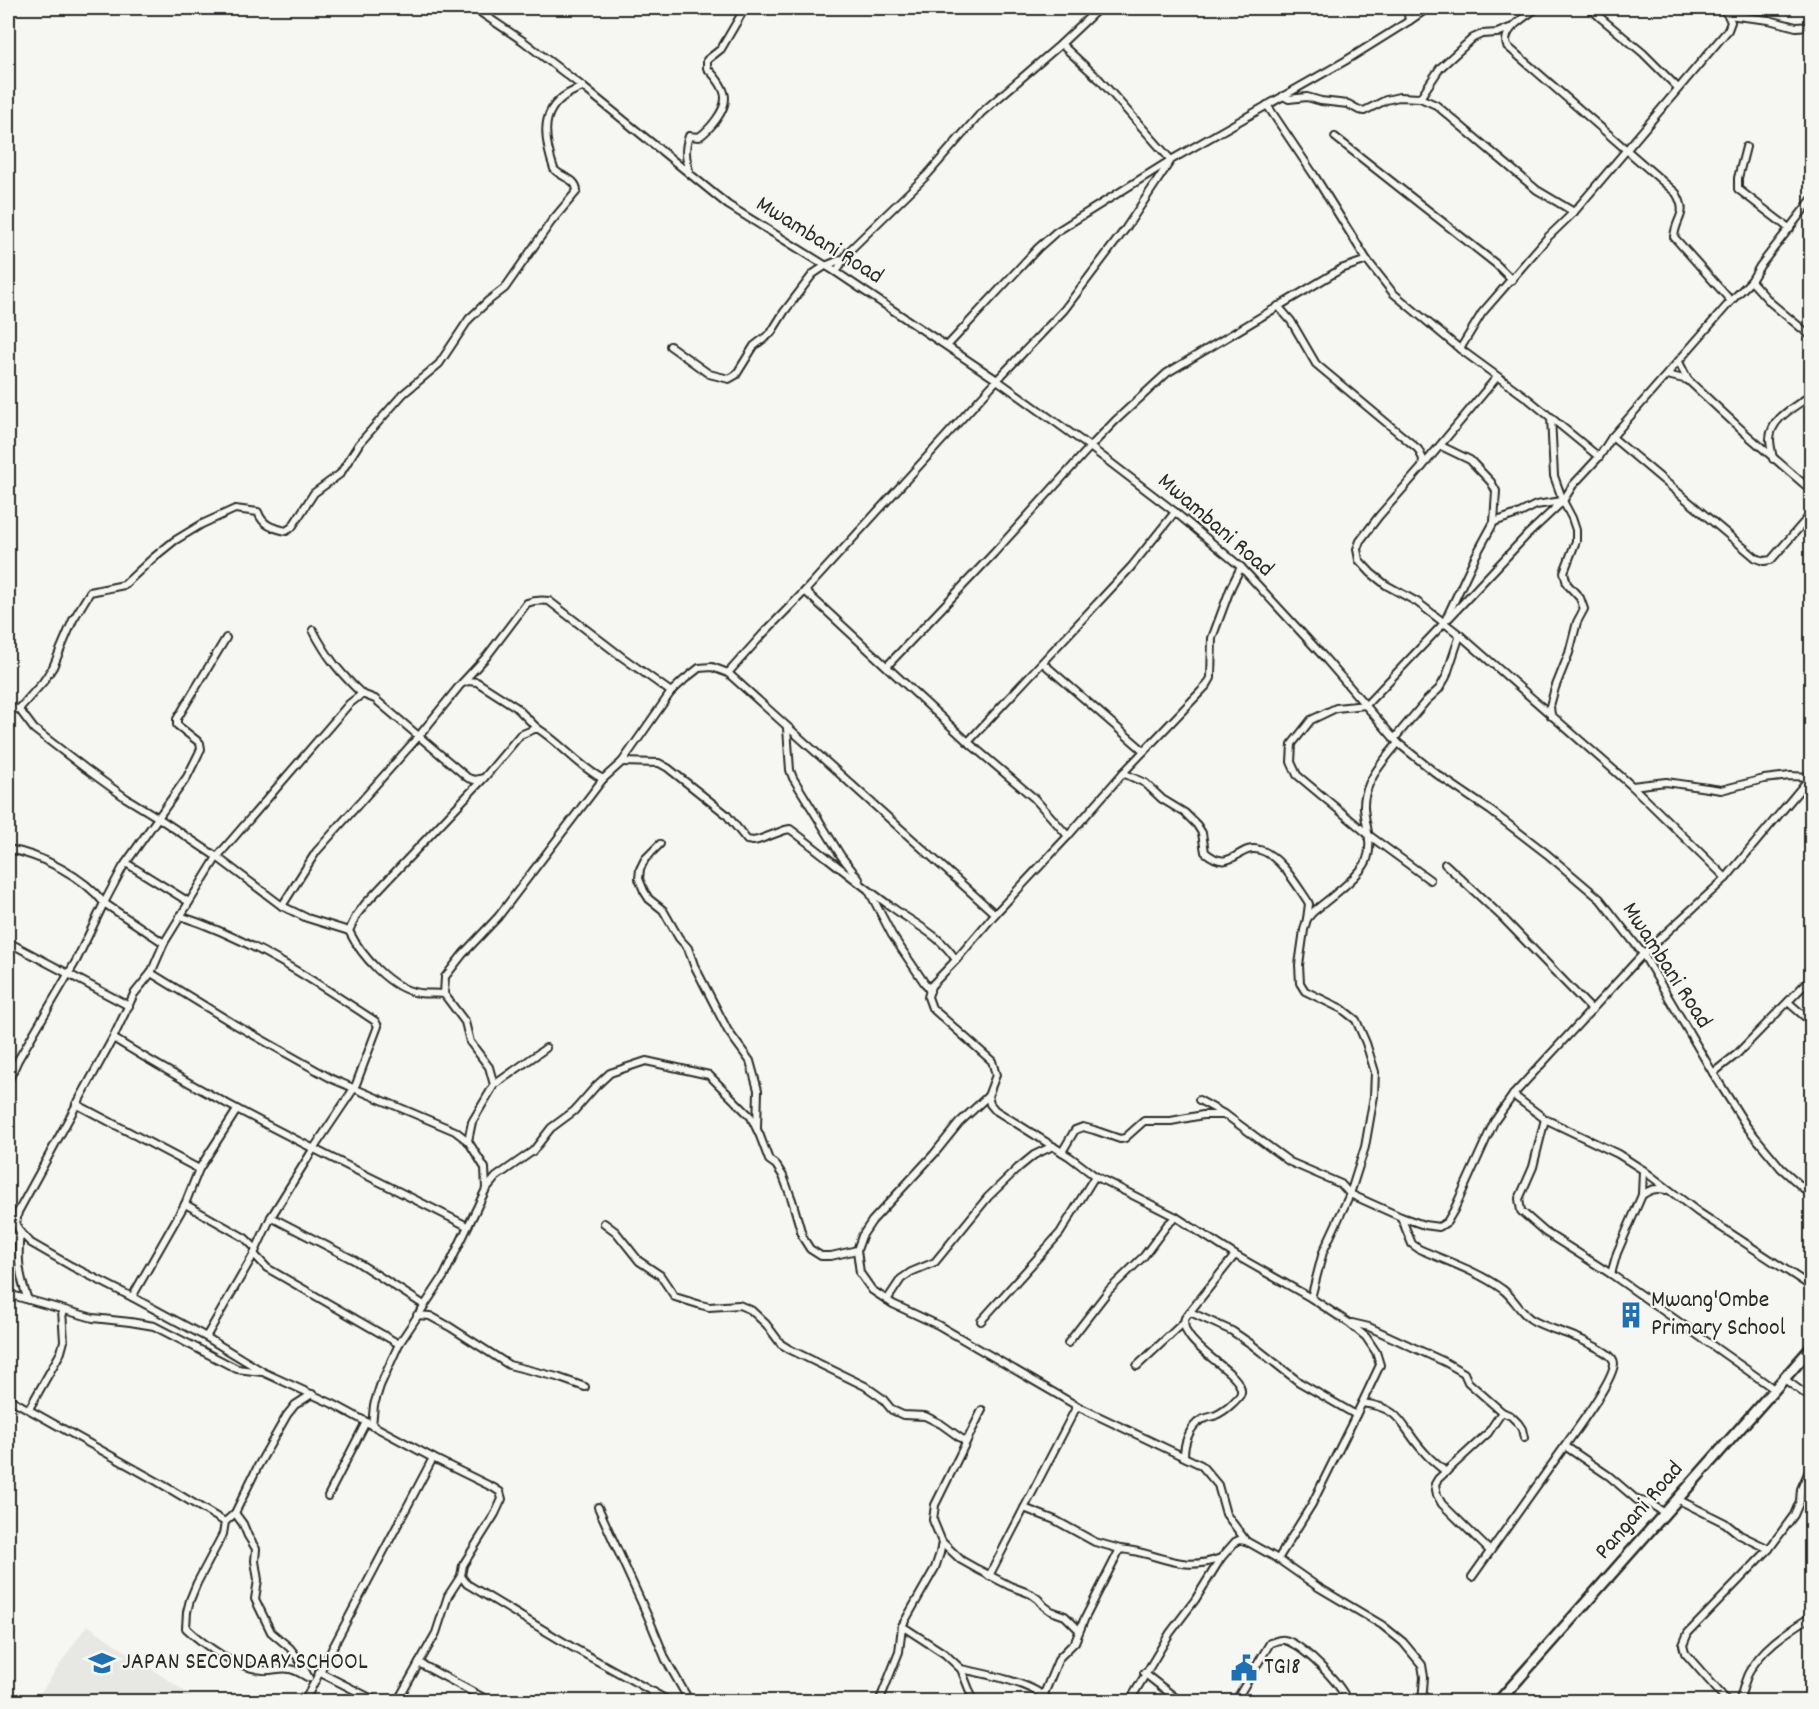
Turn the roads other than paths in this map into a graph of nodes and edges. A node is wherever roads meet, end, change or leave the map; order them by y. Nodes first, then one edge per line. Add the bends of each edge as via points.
1 (474, 8) edge
2 (745, 8) edge
3 (1099, 8) edge
4 (1407, 8) edge
5 (1424, 8) edge
6 (1537, 8) edge
7 (1590, 8) edge
8 (1721, 8) edge
9 (1728, 15) junction
10 (1409, 21) junction
11 (1514, 26) junction
12 (1812, 26) edge
13 (1061, 44) junction
14 (583, 87) junction
15 (1678, 88) junction
16 (1283, 96) junction
17 (1420, 98) junction
18 (1267, 105) junction
19 (1335, 137) dead end
20 (1746, 147) dead end
21 (1627, 150) junction
22 (1171, 160) junction
23 (690, 174) junction
24 (1812, 200) edge
25 (1574, 212) junction
26 (1790, 230) junction
27 (844, 258) junction
28 (1367, 260) junction
29 (825, 266) junction
30 (836, 272) junction
31 (1512, 280) junction
32 (1751, 281) junction
33 (1731, 302) junction
34 (1278, 306) junction
35 (1812, 337) edge
36 (670, 346) dead end
37 (947, 346) junction
38 (1460, 349) junction
39 (1679, 362) junction
40 (1667, 375) junction
41 (1497, 377) junction
42 (997, 380) junction
43 (1688, 380) junction
44 (1812, 394) edge
45 (1551, 417) junction
46 (1612, 437) junction
47 (1441, 446) junction
48 (1090, 447) junction
49 (1599, 457) junction
50 (1773, 459) junction
51 (1422, 467) junction
52 (1812, 491) edge
53 (1563, 501) junction
54 (1175, 512) junction
55 (1812, 513) edge
56 (1494, 522) junction
57 (1240, 567) junction
58 (805, 591) junction
59 (1444, 623) junction
60 (313, 630) dead end
61 (1460, 635) junction
62 (226, 639) dead end
63 (1043, 663) junction
64 (886, 666) junction
65 (728, 673) junction
66 (461, 684) junction
67 (671, 692) junction
68 (362, 694) junction
69 (1366, 705) junction
70 (8, 708) edge
71 (20, 709) junction
72 (1551, 716) junction
73 (537, 728) junction
74 (787, 728) junction
75 (419, 736) junction
76 (1396, 741) junction
77 (968, 742) junction
78 (1144, 752) junction
79 (622, 762) junction
80 (1123, 773) junction
81 (1811, 777) edge
82 (484, 778) junction
83 (603, 779) junction
84 (1632, 786) junction
85 (157, 817) junction
86 (1068, 836) junction
87 (1370, 836) junction
88 (660, 844) dead end
89 (8, 849) edge
90 (217, 857) junction
91 (126, 863) junction
92 (1445, 864) dead end
93 (1726, 878) junction
94 (1430, 880) dead end
95 (868, 889) junction
96 (189, 902) junction
97 (104, 903) junction
98 (282, 906) junction
99 (996, 914) junction
100 (180, 916) junction
101 (1307, 919) junction
102 (349, 931) junction
103 (8, 942) edge
104 (164, 943) junction
105 (1643, 954) junction
106 (956, 960) junction
107 (151, 974) junction
108 (69, 975) junction
109 (1812, 977) edge
110 (930, 991) junction
111 (444, 994) junction
112 (1788, 1002) junction
113 (129, 1006) junction
114 (1592, 1010) junction
115 (1812, 1023) edge
116 (113, 1038) junction
117 (546, 1048) dead end
118 (1713, 1073) junction
119 (8, 1082) edge
120 (494, 1085) junction
121 (355, 1087) junction
122 (1513, 1095) junction
123 (988, 1096) junction
124 (1199, 1100) dead end
125 (76, 1104) junction
126 (237, 1110) junction
127 (1226, 1115) junction
128 (1545, 1119) junction
129 (757, 1128) junction
130 (468, 1141) junction
131 (1053, 1146) junction
132 (314, 1148) junction
133 (1062, 1152) junction
134 (199, 1169) junction
135 (1643, 1170) junction
136 (1095, 1176) junction
137 (486, 1189) junction
138 (1669, 1191) junction
139 (1350, 1194) junction
140 (1642, 1195) junction
141 (1812, 1196) edge
142 (185, 1204) junction
143 (271, 1217) junction
144 (1176, 1217) junction
145 (1401, 1217) junction
146 (8, 1222) edge
147 (604, 1223) dead end
148 (16, 1224) junction
149 (467, 1226) junction
150 (20, 1232) junction
151 (857, 1250) junction
152 (254, 1251) junction
153 (1235, 1255) junction
154 (1611, 1274) junction
155 (1812, 1287) edge
156 (8, 1294) edge
157 (132, 1297) junction
158 (1311, 1298) junction
159 (28, 1300) junction
160 (887, 1300) junction
161 (424, 1305) junction
162 (62, 1310) junction
163 (1190, 1312) junction
164 (417, 1315) junction
165 (981, 1321) dead end
166 (1349, 1323) junction
167 (1182, 1324) junction
168 (206, 1337) junction
169 (1068, 1343) dead end
170 (399, 1344) junction
171 (1812, 1347) edge
172 (1137, 1366) dead end
173 (265, 1373) junction
174 (1783, 1378) junction
175 (585, 1387) dead end
176 (1774, 1389) junction
177 (312, 1394) junction
178 (8, 1398) edge
179 (1812, 1399) edge
180 (1362, 1403) junction
181 (1077, 1406) junction
182 (29, 1409) junction
183 (981, 1410) dead end
184 (1502, 1412) junction
185 (1356, 1415) junction
186 (369, 1424) junction
187 (1524, 1438) dead end
188 (966, 1442) junction
189 (1565, 1446) junction
190 (1184, 1456) junction
191 (433, 1458) junction
192 (1812, 1464) edge
193 (1446, 1472) junction
194 (328, 1496) dead end
195 (1677, 1499) junction
196 (598, 1507) dead end
197 (1024, 1508) junction
198 (235, 1513) junction
199 (1665, 1513) junction
200 (225, 1522) junction
201 (1246, 1541) junction
202 (942, 1542) junction
203 (1120, 1549) junction
204 (1769, 1549) junction
205 (1489, 1550) junction
206 (1221, 1558) junction
207 (1278, 1559) junction
208 (461, 1576) junction
209 (989, 1576) junction
210 (1472, 1577) dead end
211 (1812, 1616) edge
212 (902, 1626) junction
213 (1079, 1630) junction
214 (418, 1663) junction
215 (961, 1669) junction
216 (319, 1672) junction
217 (1144, 1673) junction
218 (307, 1677) junction
219 (314, 1681) junction
220 (654, 1692) junction
221 (1044, 1694) junction
222 (304, 1701) edge
223 (378, 1701) edge
224 (397, 1701) edge
225 (491, 1701) edge
226 (650, 1701) edge
227 (671, 1701) edge
228 (690, 1701) edge
229 (879, 1701) edge
230 (974, 1701) edge
231 (1051, 1701) edge
232 (1129, 1701) edge
233 (1181, 1701) edge
234 (1235, 1701) edge
235 (1347, 1701) edge
236 (1422, 1701) edge
237 (1498, 1701) edge
238 (1728, 1701) edge
239 (1739, 1701) edge

1 - 14 street, Mwambani Road
2 - 23 street via 721,49 707,60 707,68 724,100 708,130 699,137 689,136 685,146
3 - 13 street
4 - 10 street
5 - 10 street
6 - 11 street
7 - 15 street
8 - 9 street
9 - 12 street via 1796,27
9 - 15 street via 1728,30
10 - 16 street
11 - 17 street via 1473,38 1440,68
11 - 21 street via 1506,35 1507,46
13 - 22 street via 1100,80
13 - 27 street via 981,113 927,175
14 - 23 street, Mwambani Road
14 - 71 street via 554,105 545,134 556,173 574,182 576,191 505,288 469,319 440,364 403,394 359,444 340,474 314,493 286,531 271,528 258,512 235,509 174,542 124,585 90,592 72,620 52,667
15 - 21 street
16 - 17 street via 1348,104 1364,111 1386,100
16 - 18 street
17 - 25 street via 1436,105 1537,190
18 - 22 street
18 - 28 street
19 - 31 street
20 - 26 street via 1738,189
21 - 25 street
21 - 33 street via 1676,193 1683,209 1674,237
22 - 37 street via 1056,232
22 - 42 street via 1064,310
23 - 29 street, Mwambani Road via 728,205
24 - 26 street
25 - 31 street
26 - 32 street
27 - 29 street
27 - 30 street
28 - 34 street via 1341,269
28 - 38 street via 1393,293
29 - 30 street, Mwambani Road
29 - 36 street via 813,274 771,333 754,346 736,375 729,379 709,374
30 - 37 street, Mwambani Road
31 - 38 street via 1482,313
32 - 33 street
32 - 35 street
33 - 39 street
34 - 48 street via 1167,373
34 - 51 street via 1316,364 1418,449
37 - 42 street, Mwambani Road
38 - 41 street
39 - 40 street
39 - 43 street
40 - 43 street
40 - 46 street
41 - 45 street
41 - 47 street
42 - 48 street, Mwambani Road
42 - 58 street
43 - 50 street
44 - 50 street via 1773,426
45 - 49 street
45 - 53 street via 1554,476
46 - 49 street
46 - 55 street via 1756,558 1771,560
47 - 51 street
47 - 56 street via 1470,460 1491,482 1496,491
48 - 54 street, Mwambani Road
48 - 64 street
49 - 53 street
50 - 52 street
51 - 59 street via 1379,516 1357,549 1359,560 1371,573
53 - 56 street via 1536,505
53 - 59 street
53 - 72 street via 1576,530 1576,541 1563,572 1584,609 1555,688
54 - 57 street, Mwambani Road
54 - 63 street via 1131,567
56 - 59 street
57 - 69 street, Mwambani Road
57 - 78 street via 1212,638 1211,678
58 - 64 street
58 - 65 street
59 - 61 street
59 - 69 street
60 - 68 street via 340,672
61 - 72 street
61 - 76 street via 1439,689
62 - 85 street via 177,719 177,725 201,748 187,777
63 - 77 street
63 - 78 street
64 - 77 street
65 - 67 street via 712,667 699,668
65 - 74 street
66 - 67 street via 527,603 544,600
66 - 73 street via 477,682 516,708
66 - 75 street
67 - 79 street
68 - 75 street via 375,699
68 - 90 street via 349,704
69 - 76 street, Mwambani Road
69 - 87 street via 1336,708 1311,720 1292,744 1291,762 1297,774
70 - 71 street
71 - 85 street via 34,729
72 - 84 street
73 - 82 street via 520,735
73 - 83 street
74 - 95 street via 793,778 841,856
74 - 99 street
75 - 82 street via 468,778
75 - 98 street via 321,845
76 - 87 street via 1364,798
76 - 105 street, Mwambani Road via 1547,854 1600,899
77 - 86 street via 1034,798
78 - 80 street
79 - 83 street
79 - 95 street via 668,768 726,814 747,840 753,842 790,829
80 - 86 street
80 - 101 street via 1145,783 1185,813 1197,825 1205,852 1212,858 1227,860 1258,849 1279,862 1309,904
81 - 84 street via 1764,779 1721,790 1666,782
81 - 93 street
82 - 102 street via 360,909
83 - 111 street via 498,917 445,977
84 - 93 street
85 - 90 street
85 - 91 street
86 - 99 street
87 - 94 street
87 - 101 street via 1362,869
88 - 129 street via 645,858 639,879 687,948 728,1031 750,1061 758,1090
89 - 97 street via 79,879
90 - 96 street
90 - 98 street
91 - 96 street
91 - 97 street
92 - 114 street
93 - 105 street
95 - 106 street via 937,937
95 - 110 street via 892,935
96 - 100 street
97 - 104 street
97 - 108 street
98 - 102 street
99 - 106 street
100 - 104 street
100 - 121 street via 285,963 375,1021 376,1034
101 - 139 street via 1299,983 1305,991 1356,1020 1376,1072 1365,1147
102 - 111 street via 363,955 384,976 417,993
103 - 108 street
104 - 107 street
105 - 114 street
105 - 118 street, Mwambani Road
106 - 110 street
107 - 113 street
107 - 121 street via 288,1055
108 - 113 street
108 - 119 street
109 - 112 street
110 - 123 street via 932,1008 992,1061 996,1075
111 - 120 street via 465,1022 470,1042 489,1067
112 - 115 street
112 - 118 street
113 - 116 street
114 - 122 street
116 - 125 street
116 - 126 street
117 - 120 street
118 - 141 street, Mwambani Road via 1747,1127 1781,1168
120 - 130 street via 472,1122
121 - 130 street via 455,1131
121 - 132 street
122 - 128 street
122 - 145 street via 1494,1122 1447,1222 1439,1227
123 - 131 street via 995,1110
123 - 151 street via 872,1221
124 - 127 street
125 - 134 street
125 - 148 street via 18,1212
126 - 132 street
126 - 134 street
127 - 133 street via 1144,1121 1120,1139 1083,1128 1075,1130
127 - 139 street via 1290,1162 1341,1184
128 - 135 street
128 - 154 street via 1533,1167 1519,1199 1521,1211 1545,1232
129 - 137 street via 751,1116 709,1075 646,1061 610,1073 574,1111 551,1128 533,1151 496,1177
129 - 151 street via 769,1160 783,1176 810,1249 821,1256
130 - 137 street via 484,1168
131 - 133 street
131 - 160 street via 1018,1168 988,1197 935,1262 901,1279
132 - 143 street
132 - 149 street
133 - 136 street
134 - 142 street
135 - 138 street
135 - 140 street
136 - 144 street
136 - 165 street via 1060,1233
137 - 149 street
138 - 140 street via 1656,1188
138 - 155 street
139 - 145 street
139 - 158 street via 1323,1252
140 - 154 street
142 - 152 street via 245,1238
142 - 157 street
143 - 152 street
143 - 161 street via 354,1260
144 - 153 street
144 - 169 street via 1109,1290
145 - 189 street via 1412,1244 1419,1249 1503,1289 1532,1320 1578,1338 1613,1359 1600,1395
146 - 148 street
147 - 188 street via 639,1261 665,1281 675,1297 709,1307 739,1305 751,1310 789,1349 865,1386 892,1410 925,1416
148 - 150 street
149 - 161 street via 444,1276
150 - 157 street via 31,1243
150 - 159 street via 20,1278
151 - 160 street via 860,1273 872,1290
152 - 168 street
152 - 170 street via 267,1268
153 - 158 street
153 - 163 street
154 - 176 street
156 - 159 street
157 - 168 street
158 - 166 street
159 - 162 street
160 - 181 street
161 - 164 street
162 - 173 street via 154,1326 237,1369
162 - 182 street via 61,1352
163 - 167 street
163 - 185 street via 1232,1331 1299,1382
164 - 170 street
164 - 175 street via 430,1316 509,1365
166 - 180 street via 1366,1337 1380,1365
166 - 184 street via 1370,1327 1464,1372 1468,1382
167 - 172 street
167 - 190 street via 1197,1345 1234,1378 1241,1392 1228,1408 1194,1426
168 - 173 street
170 - 186 street via 380,1386
171 - 174 main road, Pangani Road
173 - 177 street
174 - 176 main road, Pangani Road
174 - 179 street
176 - 195 main road, Pangani Road
177 - 186 street
177 - 198 street via 287,1415
178 - 182 street
180 - 185 street
180 - 193 street via 1388,1408 1425,1454
181 - 190 street
181 - 197 street
182 - 200 street
183 - 188 street
184 - 187 street via 1518,1423
184 - 193 street via 1488,1432
185 - 207 street via 1312,1504
186 - 191 street
186 - 194 street
188 - 202 street via 934,1505 933,1520
189 - 199 street via 1636,1500
189 - 205 street
190 - 201 street via 1201,1465 1213,1478 1226,1514
191 - 208 street via 494,1488 502,1499 463,1565
191 - 216 street
192 - 204 street via 1794,1515
193 - 205 street via 1435,1484 1437,1495
195 - 199 main road, Pangani Road
195 - 204 street
196 - 228 street via 666,1660
197 - 203 street via 1095,1542
197 - 209 street
198 - 200 street
198 - 218 street via 256,1549 255,1599 271,1632 298,1658
199 - 237 main road, Pangani Road
200 - 218 street via 223,1534 190,1600 186,1628 200,1642 246,1666 274,1671 292,1669
201 - 206 street via 1235,1542
201 - 207 street
202 - 209 street via 961,1560
202 - 212 street via 935,1568
203 - 206 street via 1190,1565
203 - 213 street
204 - 238 street via 1688,1633 1683,1645 1685,1653
205 - 210 street
206 - 217 street
207 - 236 street via 1403,1642 1422,1665
208 - 214 street
208 - 220 street via 572,1647
209 - 213 street via 1032,1594
211 - 239 street via 1762,1652 1748,1674
212 - 215 street
212 - 229 street via 899,1652
213 - 221 street via 1075,1642 1059,1658
214 - 224 street
214 - 225 street
215 - 221 street via 992,1675
215 - 230 street
216 - 219 street
216 - 223 street
217 - 232 street
217 - 233 street
218 - 219 street
219 - 222 street
220 - 226 street
220 - 227 street
221 - 231 street
234 - 235 street via 1270,1643 1284,1640 1307,1654 1339,1685

